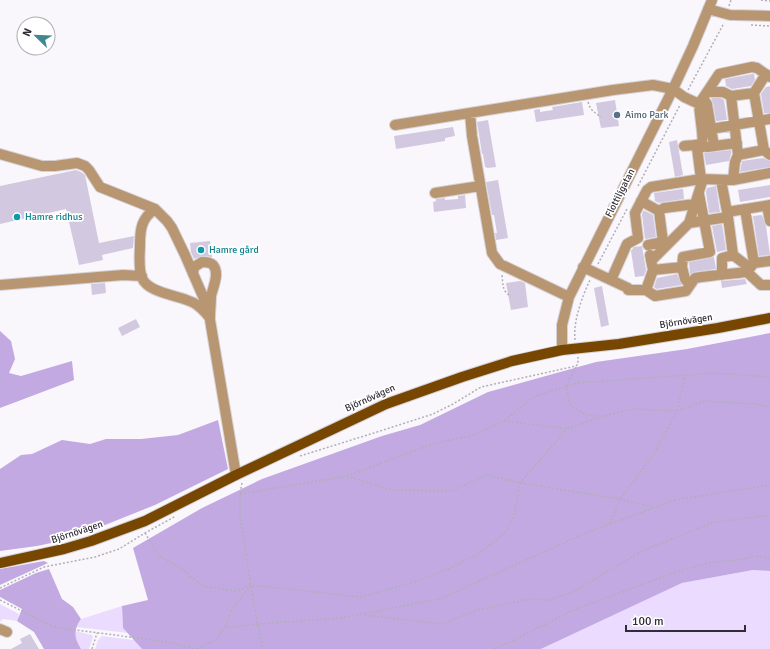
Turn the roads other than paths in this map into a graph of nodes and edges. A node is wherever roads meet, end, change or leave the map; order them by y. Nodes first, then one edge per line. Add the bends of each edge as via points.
1 (710, 4) edge
2 (770, 16) edge
3 (768, 76) edge
4 (673, 89) junction
5 (754, 93) junction
6 (731, 96) junction
7 (703, 98) junction
8 (470, 113) junction
9 (770, 119) edge
10 (760, 121) junction
11 (395, 125) dead end
12 (735, 126) junction
13 (711, 129) junction
14 (737, 143) junction
15 (684, 146) dead end
16 (701, 146) junction
17 (714, 146) junction
18 (767, 153) edge
19 (0, 154) edge
20 (738, 155) junction
21 (770, 173) edge
22 (702, 179) junction
23 (721, 180) junction
24 (733, 180) junction
25 (480, 186) junction
26 (435, 193) dead end
27 (699, 193) junction
28 (641, 201) junction
29 (695, 204) junction
30 (769, 206) edge
31 (155, 209) junction
32 (745, 209) junction
33 (659, 211) junction
34 (727, 215) junction
35 (704, 221) junction
36 (770, 221) edge
37 (689, 222) junction
38 (638, 238) junction
39 (665, 244) junction
40 (648, 246) junction
41 (710, 252) junction
42 (733, 255) junction
43 (722, 258) junction
44 (770, 261) edge
45 (652, 266) junction
46 (583, 267) junction
47 (682, 267) junction
48 (750, 268) junction
49 (193, 274) junction
50 (142, 276) junction
51 (722, 276) junction
52 (611, 280) junction
53 (690, 284) junction
54 (0, 285) edge
55 (770, 285) edge
56 (646, 290) junction
57 (568, 297) junction
58 (210, 318) junction
59 (770, 318) edge
60 (562, 350) junction
61 (238, 480) junction
62 (0, 563) edge

1 - 2 street via 727,14
1 - 4 street, Flottiljgatan
3 - 5 street
3 - 7 street via 757,68 719,74
4 - 7 street via 684,97
4 - 8 street via 653,85
4 - 46 street, Flottiljgatan
5 - 6 street
5 - 10 street
6 - 7 street via 723,92
6 - 12 street
7 - 13 street via 708,104
7 - 16 street via 699,115 704,138
8 - 11 street
8 - 25 street
9 - 10 street
10 - 12 street
10 - 18 street
12 - 13 street
12 - 14 street
13 - 17 street
14 - 17 street
14 - 20 street
15 - 16 street
16 - 17 street
16 - 22 street via 697,148
18 - 20 street
19 - 31 street via 48,166 80,164 89,170 100,187
20 - 24 street
21 - 24 street
22 - 23 street
22 - 27 street
22 - 28 street via 651,187
23 - 24 street
23 - 34 street
25 - 26 street
25 - 57 street via 492,253 500,264
27 - 29 street
27 - 35 street
28 - 33 street
28 - 38 street via 635,213
29 - 33 street
29 - 37 street
30 - 32 street
30 - 36 street
31 - 49 street via 172,228
31 - 50 street via 147,215 141,230
32 - 34 street
32 - 48 street
33 - 39 street
34 - 35 street
34 - 42 street
35 - 37 street
35 - 41 street
37 - 39 street
38 - 40 street
38 - 52 street via 627,244
39 - 40 street
39 - 45 street
40 - 45 street
41 - 43 street
41 - 47 street via 683,257
42 - 43 street
42 - 48 street
43 - 51 street
44 - 48 street
45 - 47 street
45 - 56 street
46 - 52 street
46 - 57 street, Flottiljgatan
47 - 53 street via 685,279
48 - 51 street
48 - 55 street via 761,285
49 - 58 street
49 - 58 street via 194,267 202,262 210,262 214,266
50 - 54 street via 122,275
50 - 58 street via 148,285 193,303
51 - 53 street via 717,274 695,278
52 - 56 street via 628,289
53 - 56 street via 686,291 655,296
57 - 60 street, Flottiljgatan via 562,325
58 - 61 street
59 - 60 main road, Björnövägen via 619,344
60 - 61 main road, Björnövägen via 512,361 406,396 320,434
61 - 62 main road, Björnövägen via 145,521 91,541 50,553

